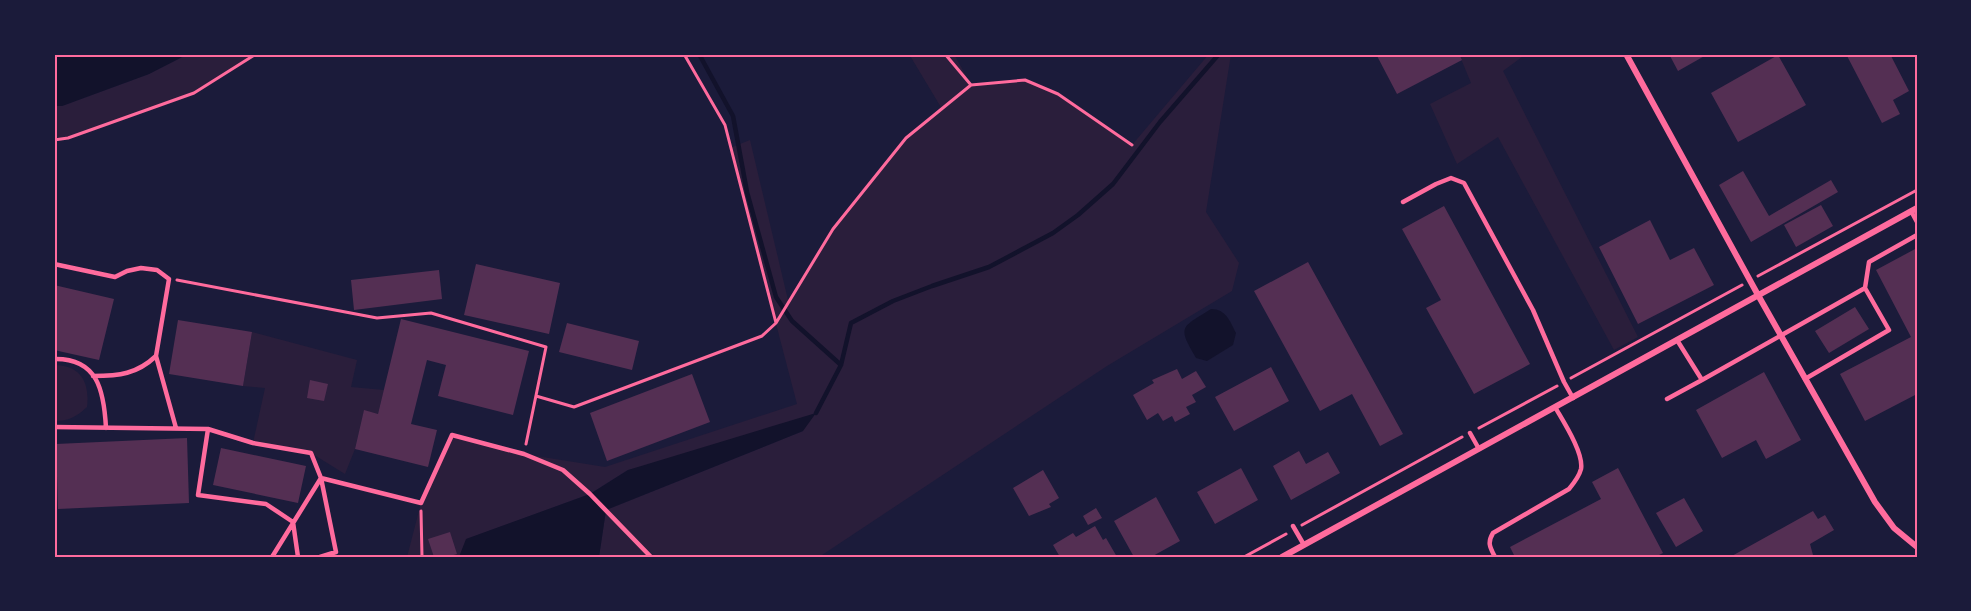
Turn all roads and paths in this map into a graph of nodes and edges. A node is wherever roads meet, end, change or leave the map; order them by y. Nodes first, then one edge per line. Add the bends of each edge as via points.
1 (256, 54) edge
2 (684, 54) edge
3 (945, 54) edge
4 (1626, 54) edge
5 (971, 85) junction
6 (54, 140) edge
7 (1132, 145) dead end
8 (1917, 189) edge
9 (1403, 202) dead end
10 (1914, 210) edge
11 (1917, 222) edge
12 (1917, 235) edge
13 (54, 264) edge
14 (170, 279) junction
15 (1750, 281) junction
16 (1865, 288) junction
17 (1758, 295) junction
18 (777, 321) junction
19 (1781, 337) junction
20 (1677, 340) junction
21 (156, 356) junction
22 (54, 359) edge
23 (93, 376) junction
24 (1805, 379) junction
25 (1702, 380) junction
26 (1564, 382) junction
27 (536, 396) junction
28 (1573, 398) junction
29 (1667, 399) dead end
30 (1555, 407) junction
31 (54, 427) edge
32 (106, 428) junction
33 (176, 428) junction
34 (208, 429) junction
35 (1470, 433) junction
36 (1479, 449) junction
37 (524, 454) junction
38 (321, 478) junction
39 (421, 503) junction
40 (293, 522) junction
41 (1294, 528) junction
42 (1304, 545) junction
43 (1917, 547) edge
44 (272, 557) edge
45 (298, 557) edge
46 (320, 557) edge
47 (422, 557) edge
48 (651, 557) edge
49 (1244, 557) edge
50 (1282, 557) edge
51 (1495, 557) edge

1 - 6 path via 194,93
2 - 18 path via 725,125
3 - 5 path
4 - 15 street
5 - 7 path via 1025,80 1058,94
5 - 18 path via 906,138 832,229
8 - 15 path
9 - 26 lane via 1452,178 1464,183 1533,310
10 - 11 lane
10 - 17 street
12 - 16 lane via 1869,262
13 - 14 lane via 115,277 141,268 157,270
14 - 21 lane
14 - 27 path via 377,318 431,313 546,347
15 - 17 street
15 - 26 path
16 - 19 lane
16 - 24 lane via 1889,330
17 - 19 street
17 - 20 street
18 - 27 path via 762,336 574,407
19 - 24 street
19 - 25 lane
20 - 25 lane
20 - 28 street
21 - 23 lane via 142,368 124,375
21 - 33 lane
22 - 23 lane via 85,365
23 - 32 lane via 101,388
24 - 43 street via 1875,502 1894,528
25 - 29 lane
26 - 28 lane
26 - 35 path
27 - 37 path
28 - 30 street
30 - 36 street
30 - 51 lane via 1581,459 1581,470 1569,489 1493,533 1488,540
31 - 32 lane
32 - 33 lane
33 - 34 lane
34 - 38 lane via 253,443 311,453
34 - 40 lane via 198,495 266,504
35 - 36 lane
35 - 41 path
36 - 42 street
37 - 39 lane via 452,435
37 - 48 lane via 563,470
38 - 39 lane
38 - 40 lane
38 - 46 lane via 336,552
39 - 47 path
40 - 44 lane
40 - 45 lane
41 - 42 lane
41 - 49 path
42 - 50 street

